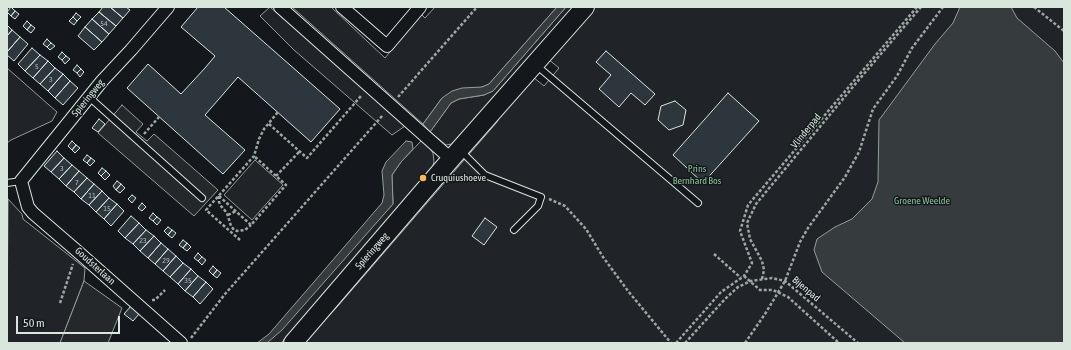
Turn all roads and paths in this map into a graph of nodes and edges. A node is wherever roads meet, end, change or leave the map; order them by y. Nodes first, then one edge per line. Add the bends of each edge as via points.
1 (168, 7) edge
2 (280, 7) edge
3 (420, 7) edge
4 (477, 7) edge
5 (585, 7) edge
6 (916, 7) edge
7 (921, 7) edge
8 (943, 7) edge
9 (1034, 7) edge
10 (350, 10) edge
11 (1064, 31) edge
12 (535, 64) junction
13 (370, 87) junction
14 (89, 96) junction
15 (391, 106) junction
16 (278, 112) dead end
17 (159, 117) dead end
18 (269, 124) junction
19 (138, 140) junction
20 (300, 151) junction
21 (456, 154) junction
22 (254, 156) junction
23 (276, 176) junction
24 (21, 182) junction
25 (7, 183) edge
26 (219, 196) junction
27 (541, 197) junction
28 (202, 198) dead end
29 (698, 203) dead end
30 (236, 211) junction
31 (228, 215) junction
32 (252, 225) junction
33 (514, 230) dead end
34 (233, 231) junction
35 (240, 240) dead end
36 (77, 251) junction
37 (714, 254) dead end
38 (743, 277) junction
39 (762, 279) junction
40 (785, 281) junction
41 (751, 282) junction
42 (779, 292) junction
43 (60, 303) dead end
44 (181, 343) edge
45 (188, 343) edge
46 (293, 343) edge
47 (671, 343) edge
48 (676, 343) edge
49 (685, 343) edge
50 (745, 343) edge
51 (839, 343) edge
52 (858, 343) edge

1 - 14 street, Spieringweg
2 - 13 street
3 - 10 street via 387,46
4 - 15 path
5 - 12 street, Spieringweg
6 - 38 path via 748,205 740,231 752,263
7 - 39 path, Vlinderpad via 756,204 747,223 750,239 762,261
8 - 40 path via 912,48 897,76 873,108 859,152 845,177 804,235
9 - 11 path
12 - 21 street, Spieringweg
12 - 29 lane
13 - 15 street
13 - 20 path via 308,158
14 - 19 lane
14 - 24 street, Spieringweg
15 - 21 street
15 - 45 path via 225,294
16 - 18 path
17 - 19 path
18 - 20 path
18 - 22 path via 264,129
19 - 28 lane
20 - 23 path
21 - 27 lane via 485,175
21 - 46 street, Spieringweg
22 - 23 path
22 - 26 path
23 - 32 path via 286,185
24 - 25 lane
24 - 36 street, Goudsterlaan via 28,207
26 - 30 path
26 - 31 path via 219,202
26 - 34 path via 206,210
27 - 33 lane via 538,206
27 - 47 path via 565,206 586,229 624,286
30 - 31 path
30 - 32 path
31 - 34 path
32 - 34 path via 245,230
34 - 35 path
36 - 43 path
36 - 44 street, Goudsterlaan
37 - 38 path
38 - 41 path
38 - 48 path via 721,292
39 - 40 path, Bijenpad
39 - 41 path, Bijenpad
40 - 42 path
40 - 52 path, Bijenpad
41 - 42 path via 760,290
41 - 49 path, Bijenpad via 738,287 725,298
42 - 50 path
42 - 51 path via 788,297

